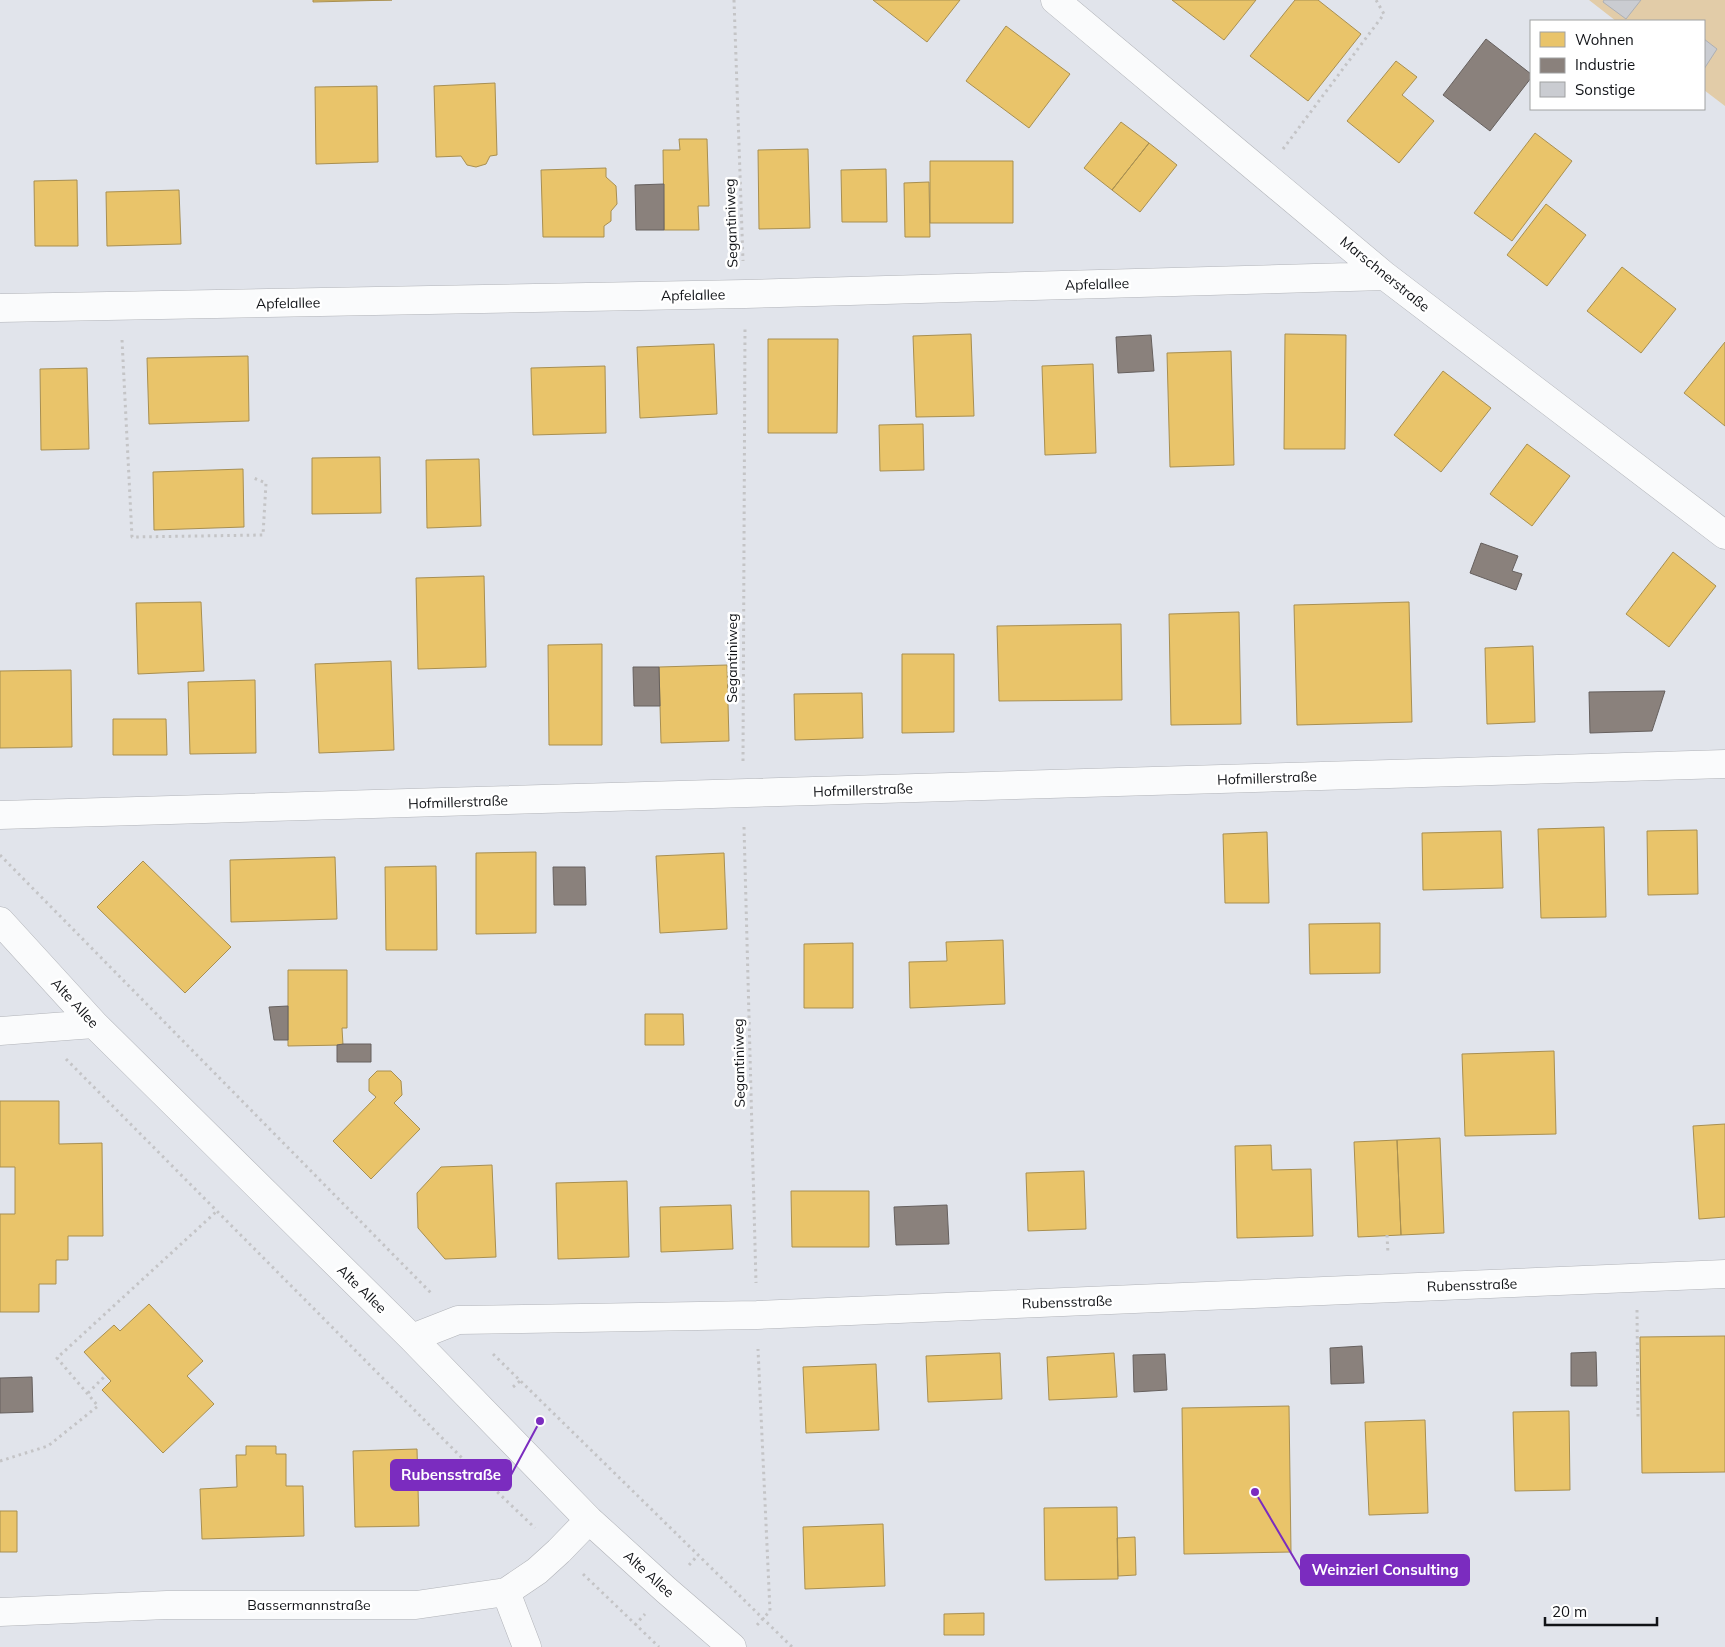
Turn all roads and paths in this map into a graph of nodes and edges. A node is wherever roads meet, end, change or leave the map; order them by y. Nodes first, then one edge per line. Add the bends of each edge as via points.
1 (734, 0) edge
2 (1055, 0) edge
3 (1376, 0) edge
4 (1264, 174) junction
5 (1385, 276) junction
6 (745, 294) junction
7 (120, 306) junction
8 (0, 308) edge
9 (251, 478) dead end
10 (1725, 535) edge
11 (1725, 764) edge
12 (743, 794) junction
13 (0, 815) edge
14 (0, 855) edge
15 (0, 922) edge
16 (94, 1024) junction
17 (35, 1029) junction
18 (0, 1031) edge
19 (217, 1211) junction
20 (1387, 1235) dead end
21 (1388, 1258) dead end
22 (1725, 1274) edge
23 (1637, 1278) junction
24 (757, 1315) junction
25 (458, 1320) junction
26 (412, 1338) junction
27 (106, 1375) dead end
28 (520, 1381) junction
29 (513, 1387) dead end
30 (88, 1393) junction
31 (1638, 1417) dead end
32 (0, 1461) edge
33 (589, 1520) junction
34 (559, 1551) junction
35 (506, 1592) junction
36 (0, 1612) edge
37 (763, 1618) junction
38 (756, 1626) dead end
39 (527, 1647) edge
40 (659, 1647) edge
41 (732, 1647) edge
42 (792, 1647) edge

1 - 6 path, Segantiniweg
2 - 4 street, Marschnerstraße
3 - 4 path via 1384,14
4 - 5 street, Marschnerstraße
5 - 6 street, Apfelallee
5 - 10 street, Marschnerstraße
6 - 7 street, Apfelallee
6 - 12 path, Segantiniweg
7 - 8 street, Apfelallee
7 - 9 path via 132,537 263,535 266,483
11 - 12 street, Hofmillerstraße
12 - 13 street, Hofmillerstraße
12 - 24 path, Segantiniweg
14 - 25 path
15 - 16 street, Alte Allee
16 - 17 street
16 - 26 street, Alte Allee
17 - 18 street
17 - 19 path
19 - 30 path via 57,1358
19 - 34 path
20 - 21 path
22 - 23 street, Rubensstraße
23 - 24 street, Rubensstraße
23 - 31 path
24 - 25 street, Rubensstraße
24 - 37 path, Segantiniweg via 770,1612
25 - 26 street, Rubensstraße
25 - 28 path
26 - 33 street, Alte Allee
27 - 30 path
28 - 29 path
28 - 37 path
30 - 32 path via 98,1406 48,1446
33 - 34 street, Bassermannstraße
33 - 41 street, Alte Allee
34 - 35 street, Bassermannstraße
34 - 40 path
35 - 36 street, Bassermannstraße via 416,1605 167,1605
35 - 39 street
37 - 38 path
37 - 42 path

